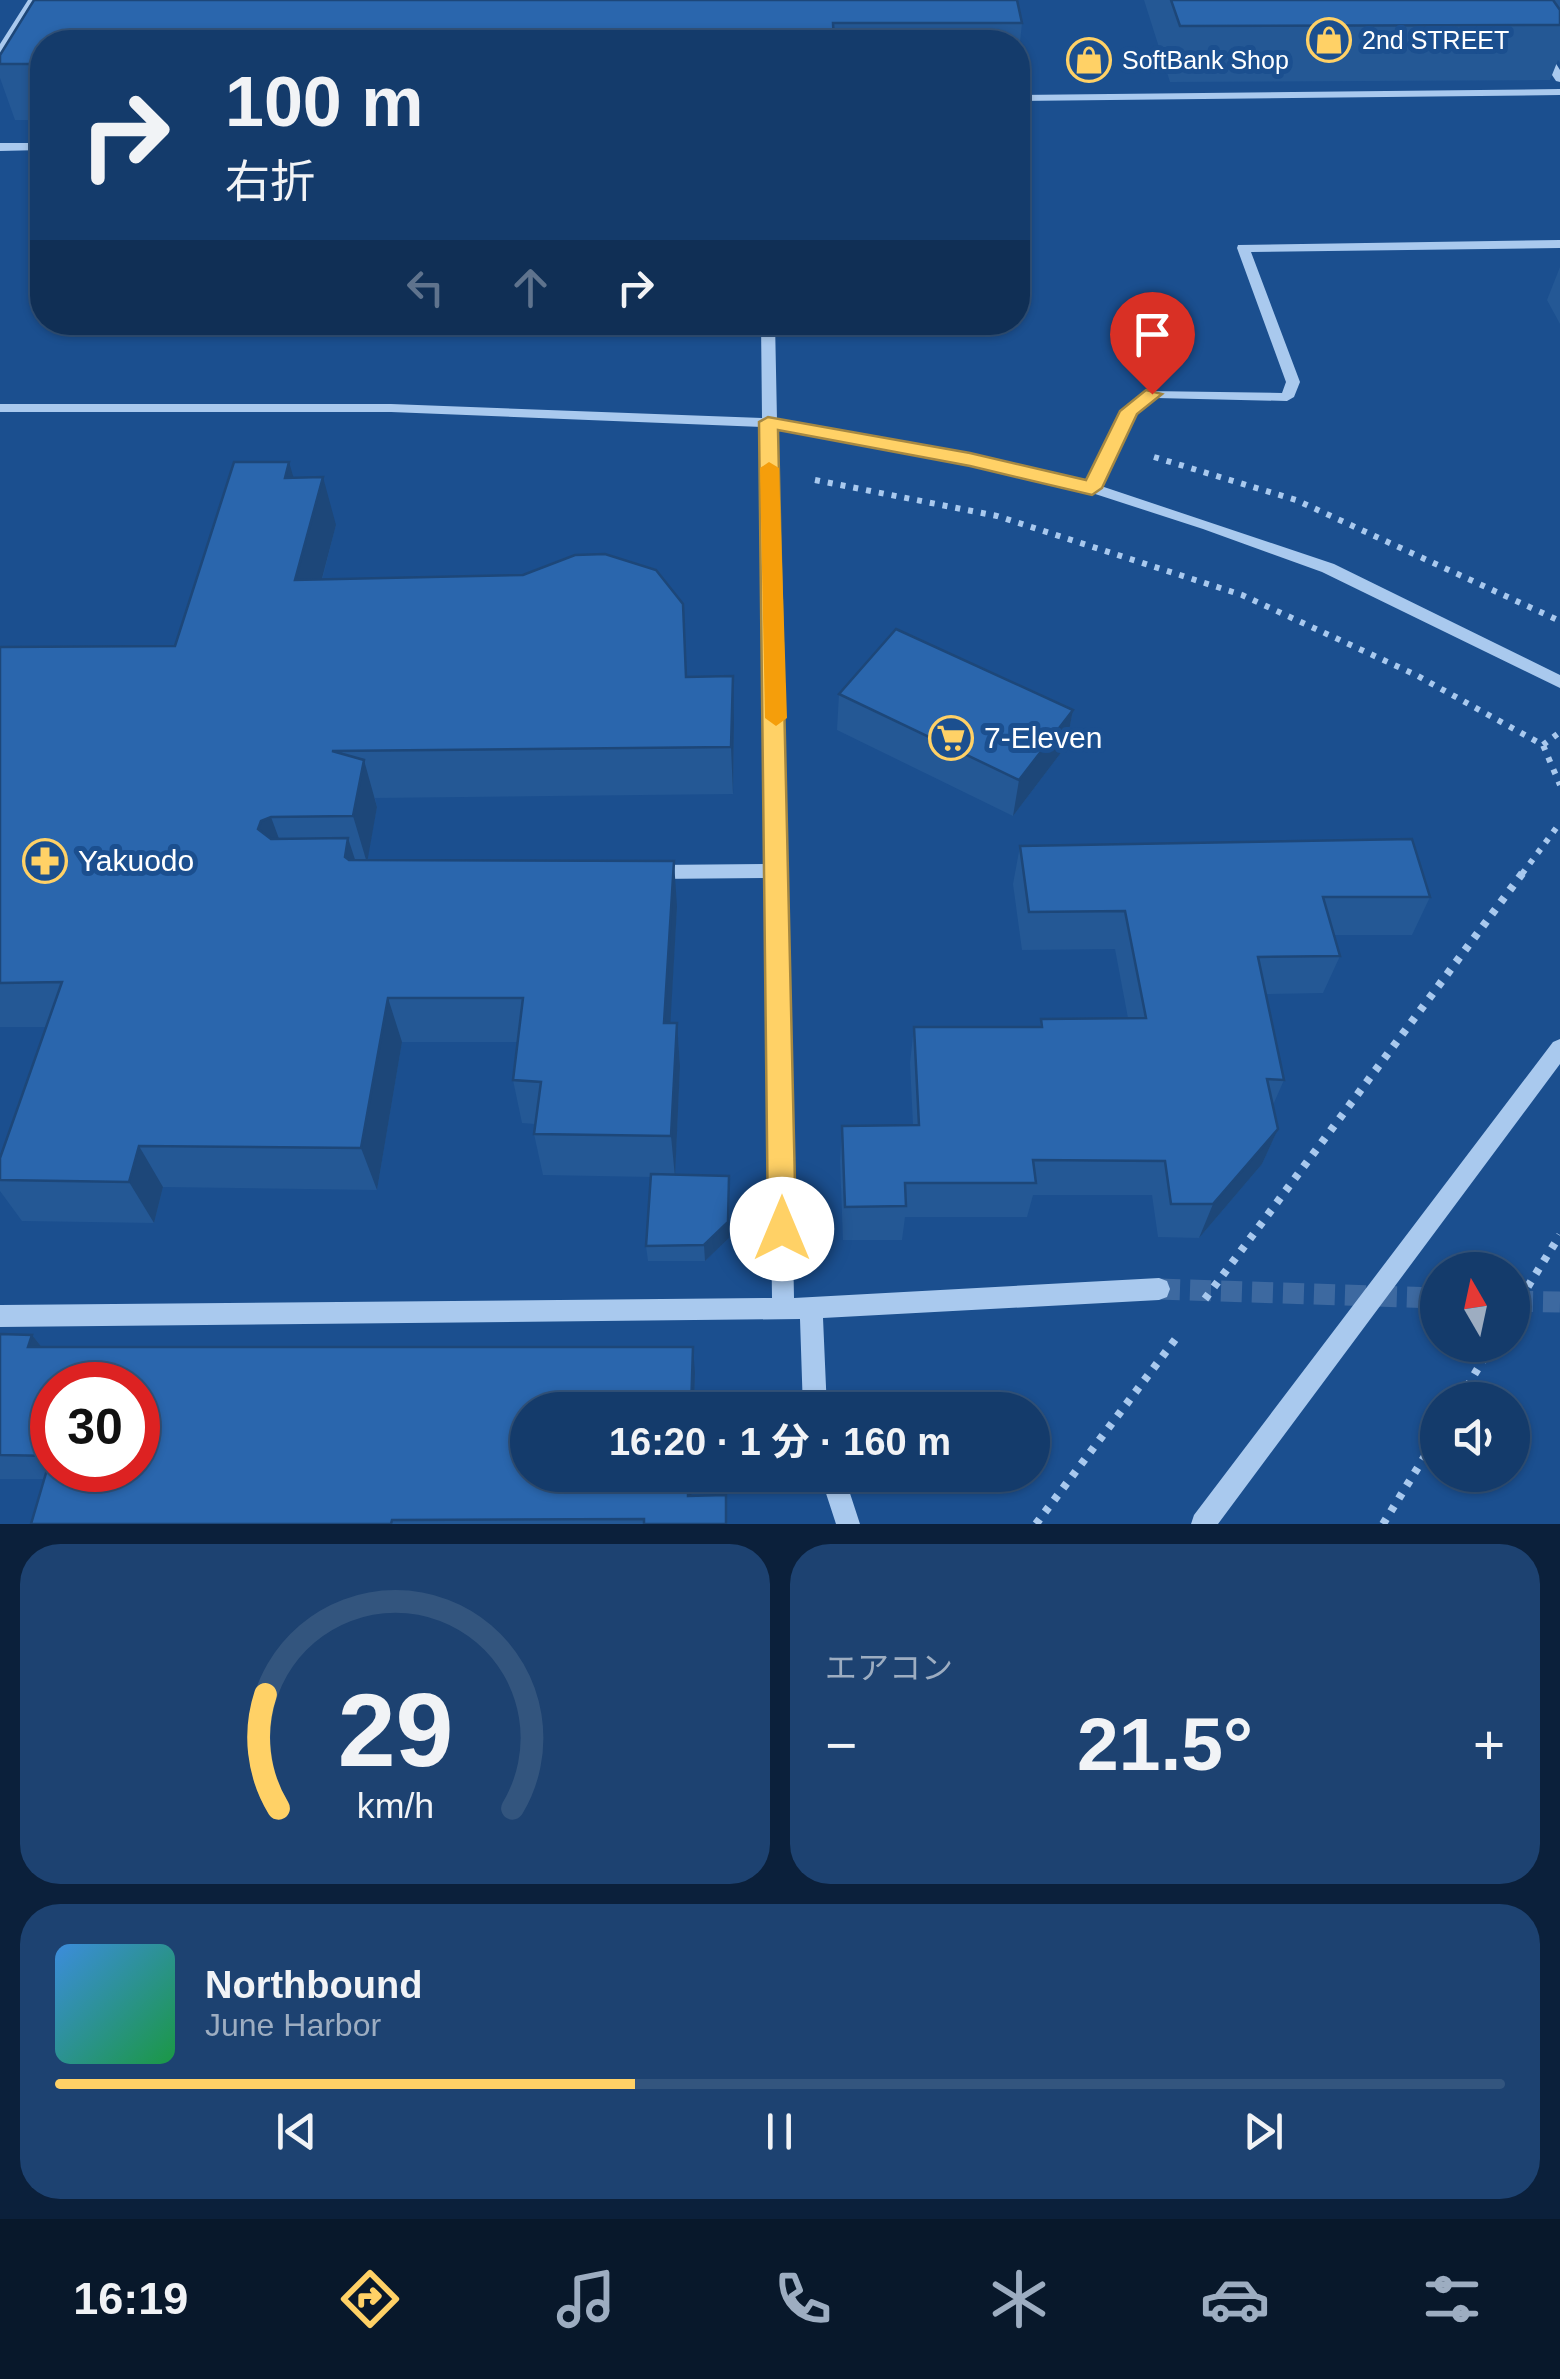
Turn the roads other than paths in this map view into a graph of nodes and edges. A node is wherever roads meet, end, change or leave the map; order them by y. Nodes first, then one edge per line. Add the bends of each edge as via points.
1 (32, 0) edge
2 (1529, 32) edge
3 (0, 53) edge
4 (1560, 79) edge
5 (1560, 92) edge
6 (1030, 98) edge
7 (0, 147) edge
8 (30, 147) edge
9 (1560, 244) edge
10 (768, 335) edge
11 (0, 408) edge
12 (768, 422) junction
13 (1092, 488) junction
14 (1560, 682) edge
15 (780, 871) junction
16 (642, 872) edge
17 (1560, 1048) edge
18 (1159, 1288) tunnel mouth
19 (811, 1307) junction
20 (782, 1309) junction
21 (0, 1316) edge
22 (814, 1392) edge
23 (838, 1492) edge
24 (848, 1524) edge
25 (1203, 1524) edge

1 - 3 street
2 - 4 street
5 - 6 street
7 - 8 street
9 - 13 street via 1242,248 1292,382 1287,397 1152,394 1130,411
10 - 12 street
11 - 12 street via 391,408
12 - 13 street
12 - 15 street
13 - 14 street via 1328,568
15 - 16 street
15 - 20 street
17 - 25 street
18 - 19 street
19 - 20 street
19 - 22 street
20 - 21 street
23 - 24 street

